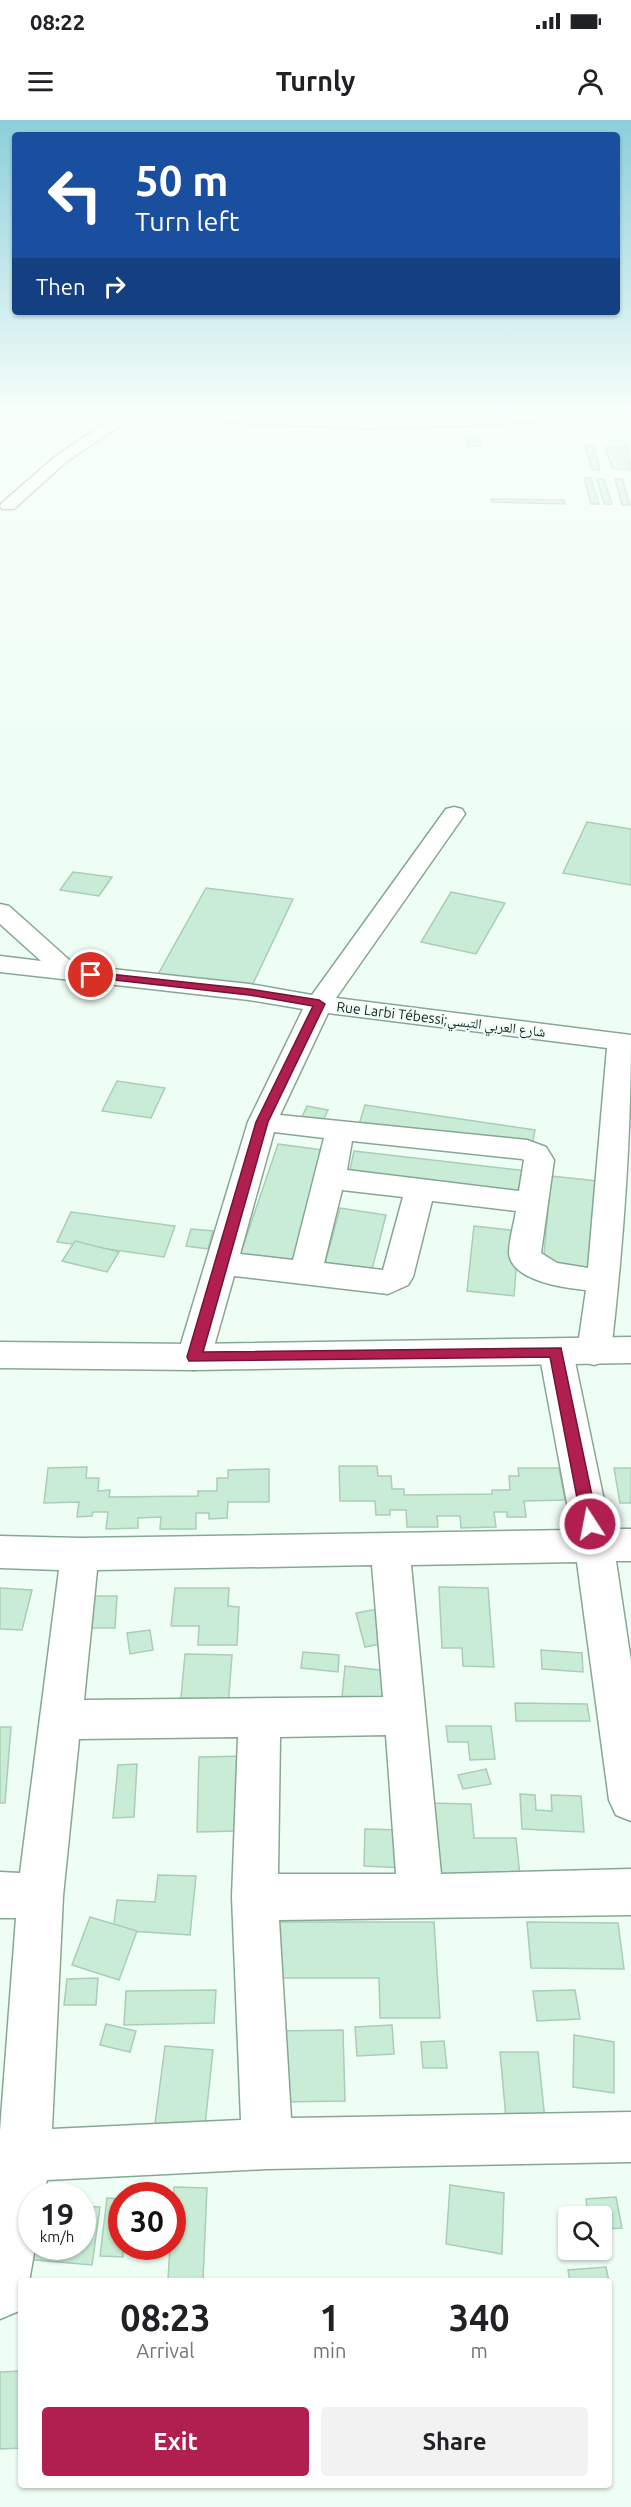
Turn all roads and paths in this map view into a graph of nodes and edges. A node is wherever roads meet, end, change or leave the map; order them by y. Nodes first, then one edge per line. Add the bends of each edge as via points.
1 (454, 814) dead end
2 (0, 911) edge
3 (0, 964) edge
4 (69, 973) junction
5 (319, 1004) junction
6 (626, 1042) edge
7 (262, 1122) junction
8 (340, 1130) junction
9 (330, 1178) junction
10 (420, 1190) junction
11 (534, 1203) junction
12 (223, 1263) junction
13 (306, 1272) junction
14 (603, 1281) junction
15 (631, 1350) edge
16 (556, 1352) junction
17 (594, 1352) junction
18 (0, 1355) edge
19 (194, 1357) junction
20 (613, 1545) edge
21 (390, 1549) junction
22 (0, 1552) edge
23 (80, 1554) junction
24 (260, 1716) junction
25 (403, 1716) junction
26 (62, 1720) junction
27 (631, 1800) edge
28 (631, 1892) edge
29 (20, 1895) edge
30 (255, 1897) junction
31 (421, 1897) junction
32 (631, 2137) edge
33 (267, 2144) junction
34 (12, 2157) edge
35 (0, 2292) edge

1 - 5 street
2 - 4 street
3 - 4 street, Rue Larbi Tébessi;شارع العربي التبسي
4 - 5 street, Rue Larbi Tébessi;شارع العربي التبسي via 249,992
5 - 6 street, Rue Larbi Tébessi;شارع العربي التبسي
5 - 7 street
6 - 14 street
7 - 8 street
7 - 12 street
8 - 9 street
8 - 11 street via 527,1150 539,1160
9 - 10 street
9 - 13 street
10 - 11 street
10 - 13 street via 393,1280
11 - 14 street via 525,1255 530,1265
12 - 13 street
12 - 19 street
14 - 17 street
15 - 17 street
16 - 17 street
16 - 19 street
16 - 20 street
18 - 19 street
20 - 21 street
20 - 27 street
21 - 23 street
21 - 25 street
22 - 23 street
23 - 26 street
24 - 25 street
24 - 26 street
24 - 30 street
25 - 31 street
26 - 29 street
28 - 31 street
29 - 34 street
30 - 31 street
30 - 33 street
32 - 33 street
33 - 34 street
34 - 35 street

